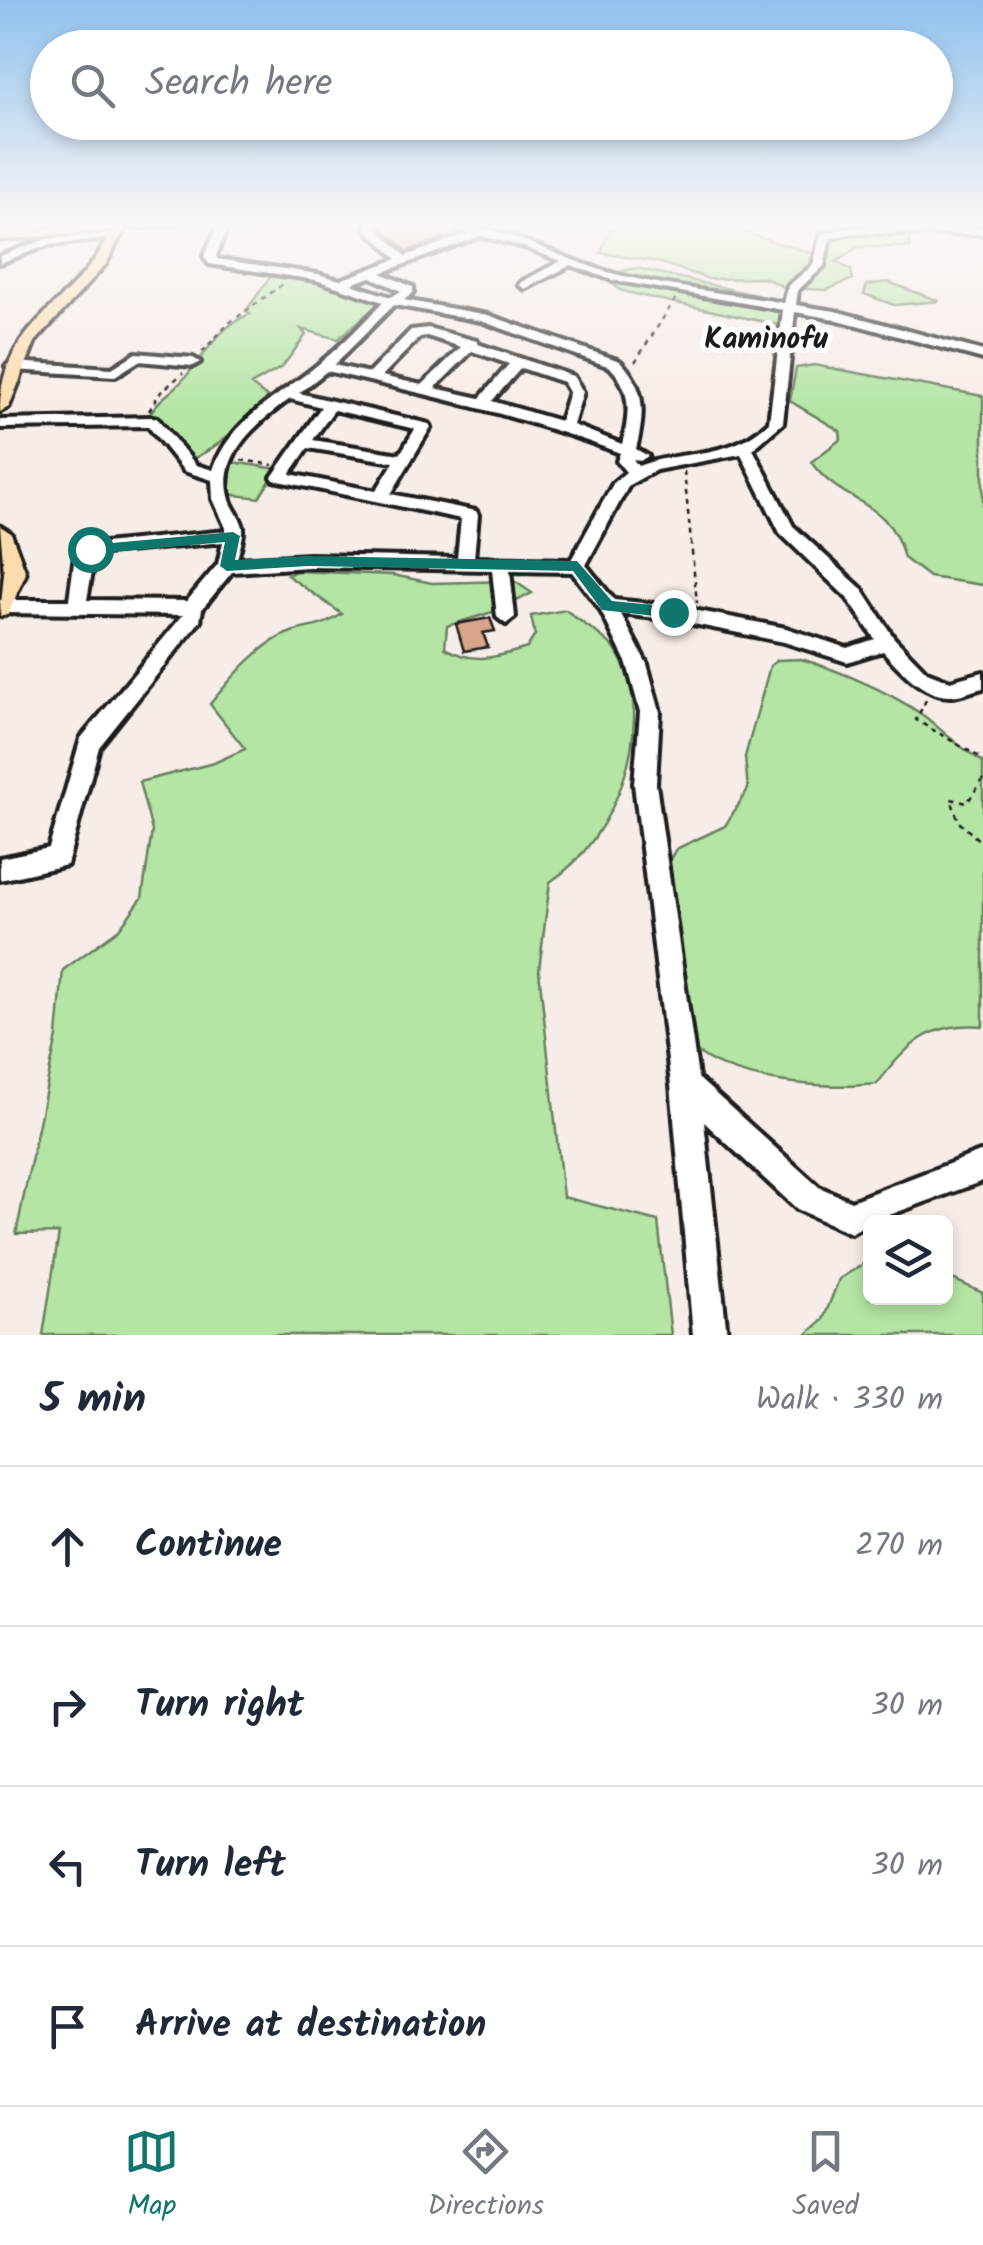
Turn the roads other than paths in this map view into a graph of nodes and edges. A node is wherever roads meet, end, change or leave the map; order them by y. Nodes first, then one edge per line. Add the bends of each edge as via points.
1 (77, 286) edge
2 (352, 286) edge
3 (401, 286) edge
4 (665, 286) edge
5 (795, 286) edge
6 (392, 301) junction
7 (792, 308) junction
8 (472, 344) junction
9 (983, 355) edge
10 (519, 361) junction
11 (193, 362) road end
12 (13, 366) junction
13 (325, 366) junction
14 (370, 379) junction
15 (424, 391) junction
16 (290, 395) junction
17 (1, 402) edge
18 (483, 403) junction
19 (330, 405) junction
20 (0, 424) edge
21 (565, 427) junction
22 (304, 443) junction
23 (745, 448) junction
24 (628, 451) junction
25 (404, 459) junction
26 (661, 462) junction
27 (634, 472) junction
28 (219, 477) junction
29 (380, 498) junction
30 (0, 533) edge
31 (233, 536) junction
32 (464, 564) junction
33 (227, 566) junction
34 (500, 566) junction
35 (577, 566) junction
36 (608, 606) junction
37 (0, 607) edge
38 (78, 607) junction
39 (192, 608) junction
40 (506, 617) dead end
41 (888, 642) junction
42 (983, 680) edge
43 (0, 869) edge
44 (685, 1085) junction
45 (980, 1167) dead end
46 (710, 1335) edge

1 - 12 main road via 27,340
2 - 6 street
3 - 6 street via 409,290
4 - 7 street
5 - 7 street
6 - 13 street
6 - 24 street via 484,318 619,368 628,374 638,418
7 - 9 street
7 - 23 street via 776,424
8 - 10 street
8 - 14 street via 416,333
8 - 15 street
10 - 18 street
10 - 21 street via 568,379 576,392
11 - 12 street via 136,357 115,372
12 - 17 main road
13 - 14 street
13 - 16 street
14 - 15 street
15 - 18 street
16 - 19 street
16 - 28 street via 235,434
18 - 21 street
19 - 22 street
19 - 25 street via 424,427
20 - 28 street via 152,422 190,468
21 - 24 street
22 - 25 street
22 - 29 street via 280,477
23 - 26 street
23 - 41 street via 786,529 855,594
24 - 26 street
24 - 27 street via 624,461
25 - 29 street
26 - 27 street
27 - 35 street via 622,482
28 - 31 street
29 - 32 street via 470,515
30 - 37 main road via 14,573
31 - 33 street
31 - 38 street via 90,549
32 - 33 street
32 - 34 street
33 - 39 street
34 - 35 street
34 - 40 street
35 - 36 street
36 - 41 street via 786,635 847,655
36 - 44 street via 637,664 650,712 645,784
37 - 38 street
38 - 39 street
39 - 43 street via 193,616 90,744 58,857
41 - 42 street via 933,685 949,689
44 - 45 street via 808,1198 852,1217
44 - 46 street

